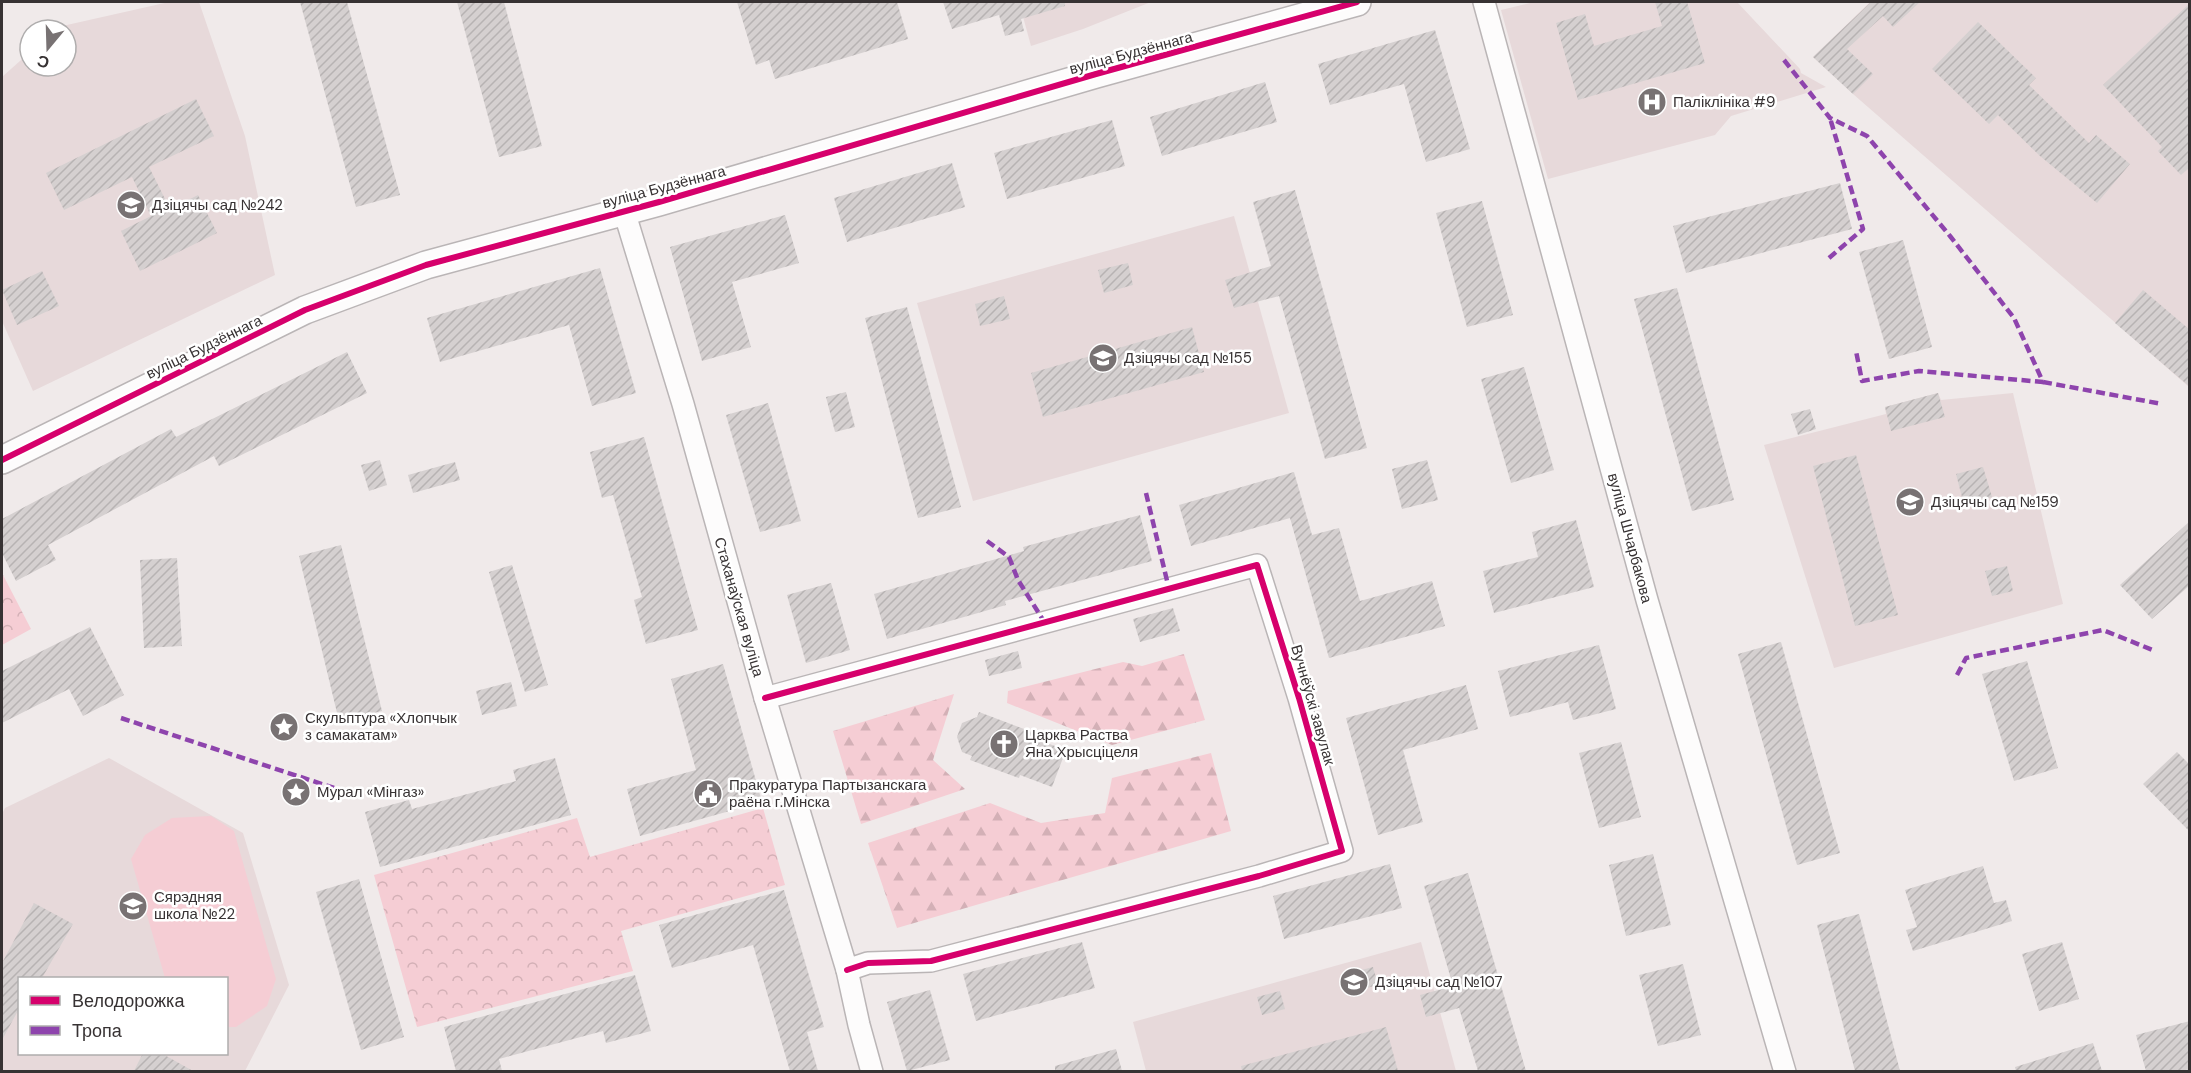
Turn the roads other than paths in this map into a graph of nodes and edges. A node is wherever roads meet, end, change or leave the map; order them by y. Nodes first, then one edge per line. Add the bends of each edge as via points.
1 (1357, 2) edge
2 (1484, 2) edge
3 (624, 211) junction
4 (2, 460) edge
5 (765, 698) junction
6 (847, 970) junction
7 (872, 1071) edge
8 (1785, 1071) edge

1 - 3 street, вуліца Будзённага
2 - 8 street, вуліца Шчарбакова via 1647,600
3 - 4 street, вуліца Будзённага via 426,265 305,310
3 - 5 street, Стаханаўская вуліца
5 - 6 street, Стаханаўская вуліца
5 - 6 street, Вучнёўскі завулак via 1257,566 1295,686 1342,851 931,961 868,963
6 - 7 street, Стаханаўская вуліца

